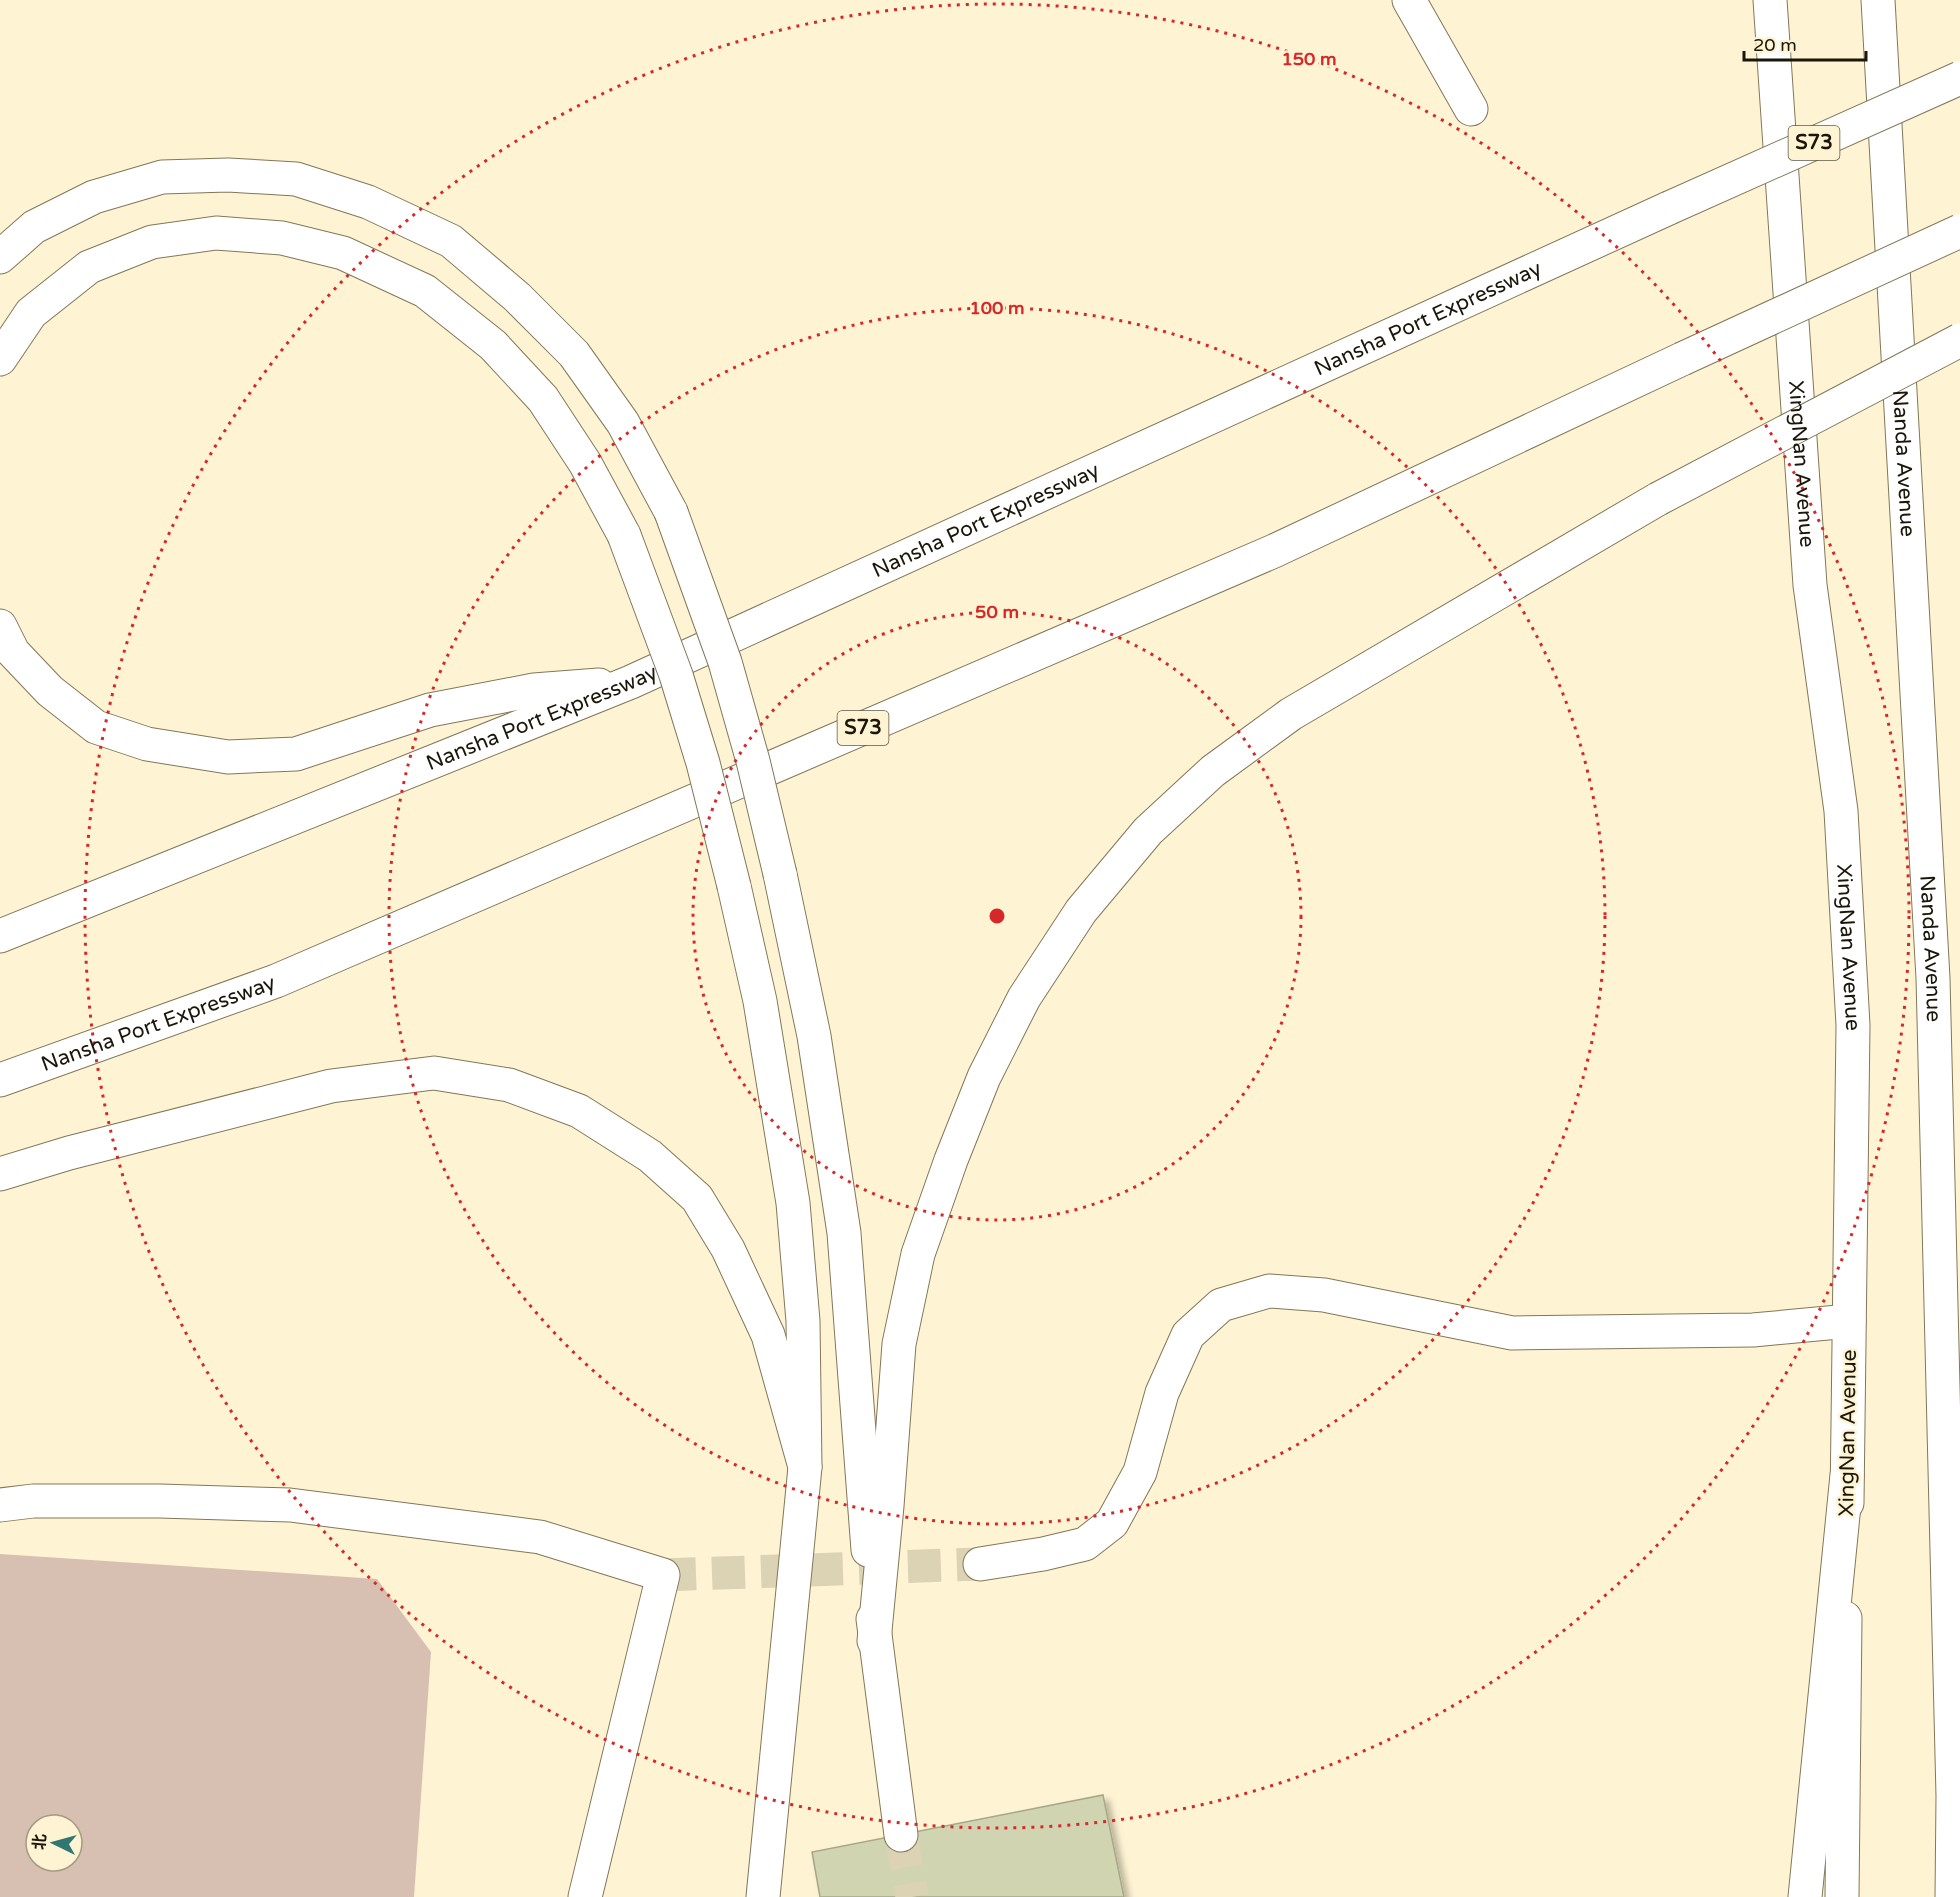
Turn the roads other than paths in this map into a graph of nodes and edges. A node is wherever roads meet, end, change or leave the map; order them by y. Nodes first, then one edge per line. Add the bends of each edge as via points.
1 (1409, 0) edge
2 (1770, 0) edge
3 (1878, 0) edge
4 (1960, 78) edge
5 (1471, 109) dead end
6 (1960, 231) edge
7 (0, 257) edge
8 (1960, 340) edge
9 (0, 359) edge
10 (0, 626) edge
11 (631, 682) junction
12 (13, 932) edge
13 (0, 1080) edge
14 (0, 1174) edge
15 (1849, 1321) junction
16 (805, 1467) junction
17 (1847, 1475) junction
18 (0, 1505) edge
19 (980, 1564) tunnel mouth
20 (874, 1641) junction
21 (901, 1835) tunnel mouth
22 (585, 1897) edge
23 (763, 1897) edge
24 (1805, 1897) edge
25 (1842, 1897) edge
26 (1952, 1897) edge

1 - 5 main road
2 - 15 main road, XingNan Avenue via 1810,585 1842,823 1853,1025
3 - 26 main road, Nanda Avenue via 1933,978 1953,1797
4 - 11 main road, Nansha Port Expressway / S73, bridge
6 - 13 main road, Nansha Port Expressway / S73, bridge via 1275,551 276,981
7 - 20 main road, bridge via 34,227 94,197 162,177 296,179 368,202 451,241 517,297 574,354 622,423 671,512 725,662 780,874 814,1036 844,1233
8 - 20 main road, bridge via 1658,499 1291,714 1213,771 1148,831 1082,911 1024,998 984,1077 918,1254 899,1344
9 - 16 main road, bridge via 31,313 89,267 152,242 216,233 282,237 343,253 425,291 494,345 543,399 585,463 624,535 676,675 734,886 760,1001 793,1203 803,1321
10 - 11 main road via 13,652 50,691 96,727 147,744 228,757 296,754 430,710 534,690
11 - 12 main road, Nansha Port Expressway / S73
14 - 16 main road via 331,1086 434,1073 508,1085 579,1111 650,1156 697,1198 728,1250 768,1335
15 - 17 main road, XingNan Avenue
15 - 19 main road via 1753,1330 1512,1333 1324,1295 1269,1290 1221,1305 1188,1335 1162,1393 1140,1472 1112,1523 1085,1544
16 - 23 main road
17 - 24 main road
17 - 25 main road, XingNan Avenue
18 - 22 main road via 33,1501 290,1505 540,1537 663,1575
20 - 21 main road

